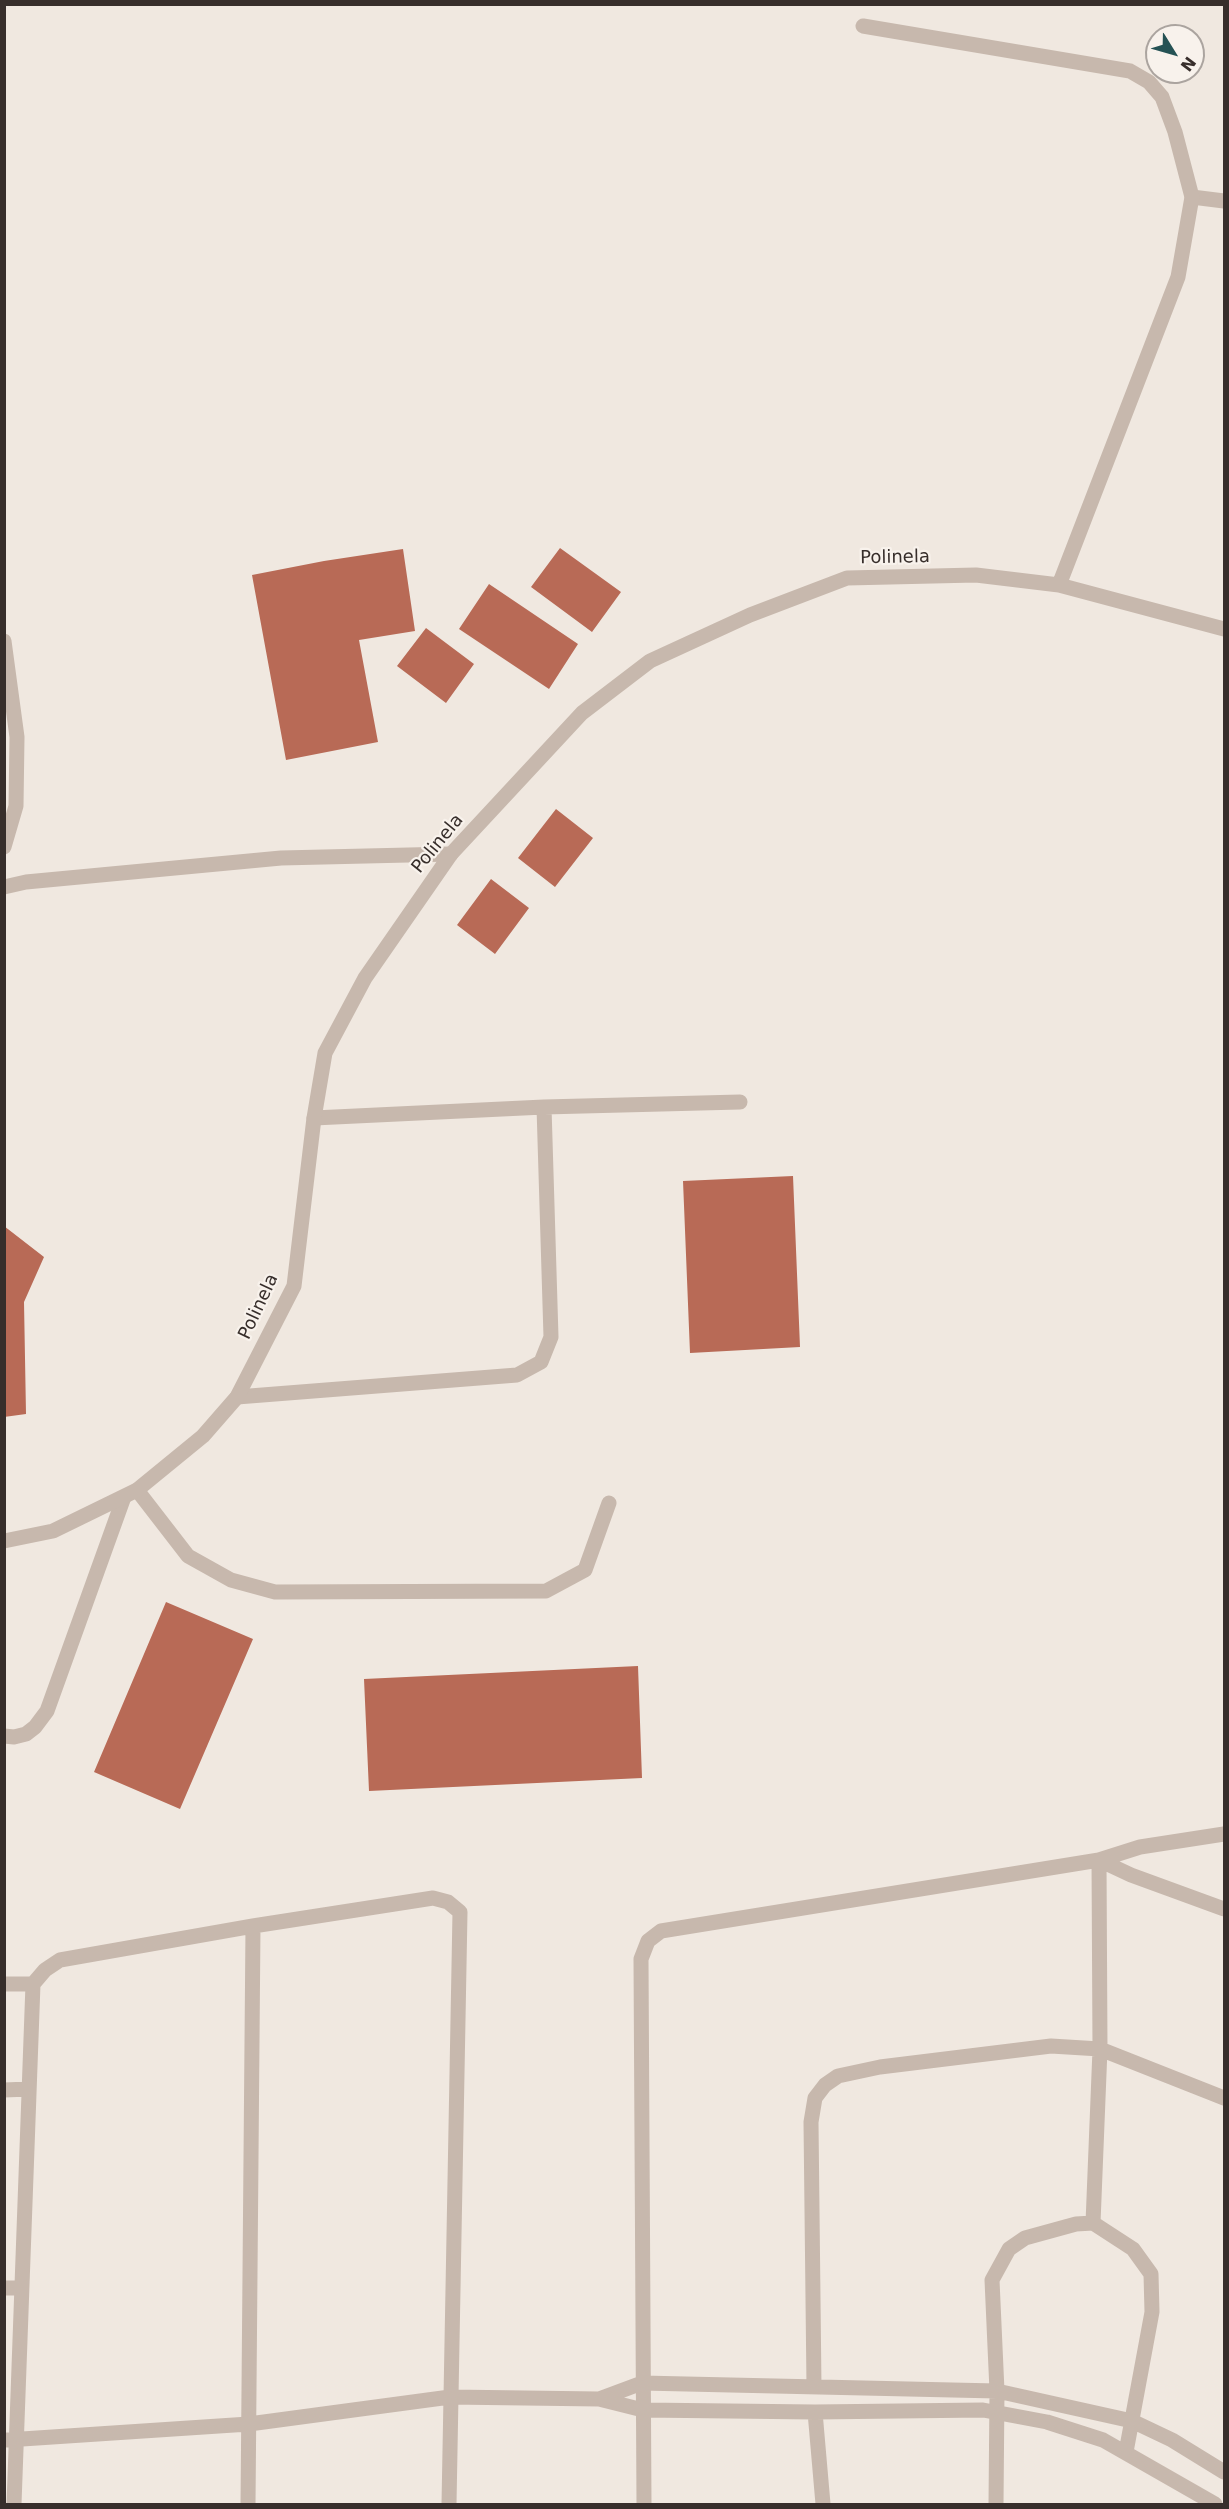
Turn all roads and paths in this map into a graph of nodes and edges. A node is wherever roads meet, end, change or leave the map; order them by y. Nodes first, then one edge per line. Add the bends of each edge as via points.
1 (863, 26) dead end
2 (1192, 197) junction
3 (1224, 201) edge
4 (1059, 585) junction
5 (1224, 628) edge
6 (4, 641) edge
7 (4, 847) edge
8 (451, 854) junction
9 (4, 887) edge
10 (740, 1102) dead end
11 (544, 1107) junction
12 (314, 1118) junction
13 (237, 1397) junction
14 (131, 1494) junction
15 (609, 1503) dead end
16 (4, 1541) edge
17 (4, 1736) edge
18 (1224, 1834) edge
19 (1100, 1860) junction
20 (1224, 1909) edge
21 (253, 1926) junction
22 (4, 1984) edge
23 (33, 1984) junction
24 (1100, 2049) junction
25 (29, 2089) junction
26 (4, 2090) edge
27 (1224, 2098) edge
28 (1093, 2223) junction
29 (4, 2288) edge
30 (21, 2288) junction
31 (642, 2383) junction
32 (814, 2387) junction
33 (997, 2391) junction
34 (450, 2397) junction
35 (599, 2399) junction
36 (643, 2410) junction
37 (996, 2411) junction
38 (815, 2412) junction
39 (1132, 2421) junction
40 (249, 2424) junction
41 (10, 2440) edge
42 (1126, 2452) junction
43 (1224, 2472) edge
44 (14, 2505) edge
45 (248, 2505) edge
46 (449, 2505) edge
47 (644, 2505) edge
48 (823, 2505) edge
49 (996, 2505) edge
50 (1215, 2505) edge

1 - 2 street via 1131,71 1149,82 1162,97
2 - 3 street
2 - 4 street via 1178,277
4 - 5 street, Polinela
4 - 8 street, Polinela via 976,575 847,578 750,615 650,661 582,713
6 - 7 street via 17,737 16,806
8 - 9 street via 281,858
8 - 12 street, Polinela via 364,978 325,1053
10 - 11 street
11 - 12 street
11 - 13 street via 551,1337 541,1362 517,1375
12 - 13 street, Polinela via 294,1286
13 - 14 street, Polinela via 203,1436
14 - 15 street via 188,1557 231,1580 275,1592 546,1591 585,1570
14 - 16 street, Polinela via 53,1531
14 - 17 street via 47,1711 26,1734
18 - 19 street via 1140,1847
19 - 20 street
19 - 24 street
19 - 31 street via 661,1931 648,1941 640,1959
21 - 23 street via 60,1960
21 - 34 street via 433,1898 448,1902 460,1912
21 - 40 street
22 - 23 street
23 - 25 street
24 - 27 street
24 - 28 street
24 - 32 street via 1051,2046 936,2059 838,2076 825,2085 815,2098 811,2122
25 - 26 street
25 - 30 street
28 - 33 street via 1025,2238 1009,2249 992,2280
28 - 39 street via 1132,2249 1151,2274 1152,2312
29 - 30 street
30 - 41 street
31 - 32 street
31 - 35 street
31 - 36 street
32 - 33 street
33 - 37 street
33 - 39 street
34 - 35 street
34 - 40 street
34 - 46 street
35 - 36 street
36 - 38 street
36 - 47 street
37 - 38 street
37 - 42 street via 1072,2429
37 - 49 street
38 - 48 street
39 - 42 street
39 - 43 street
40 - 41 street
40 - 45 street
41 - 44 street
42 - 50 street

